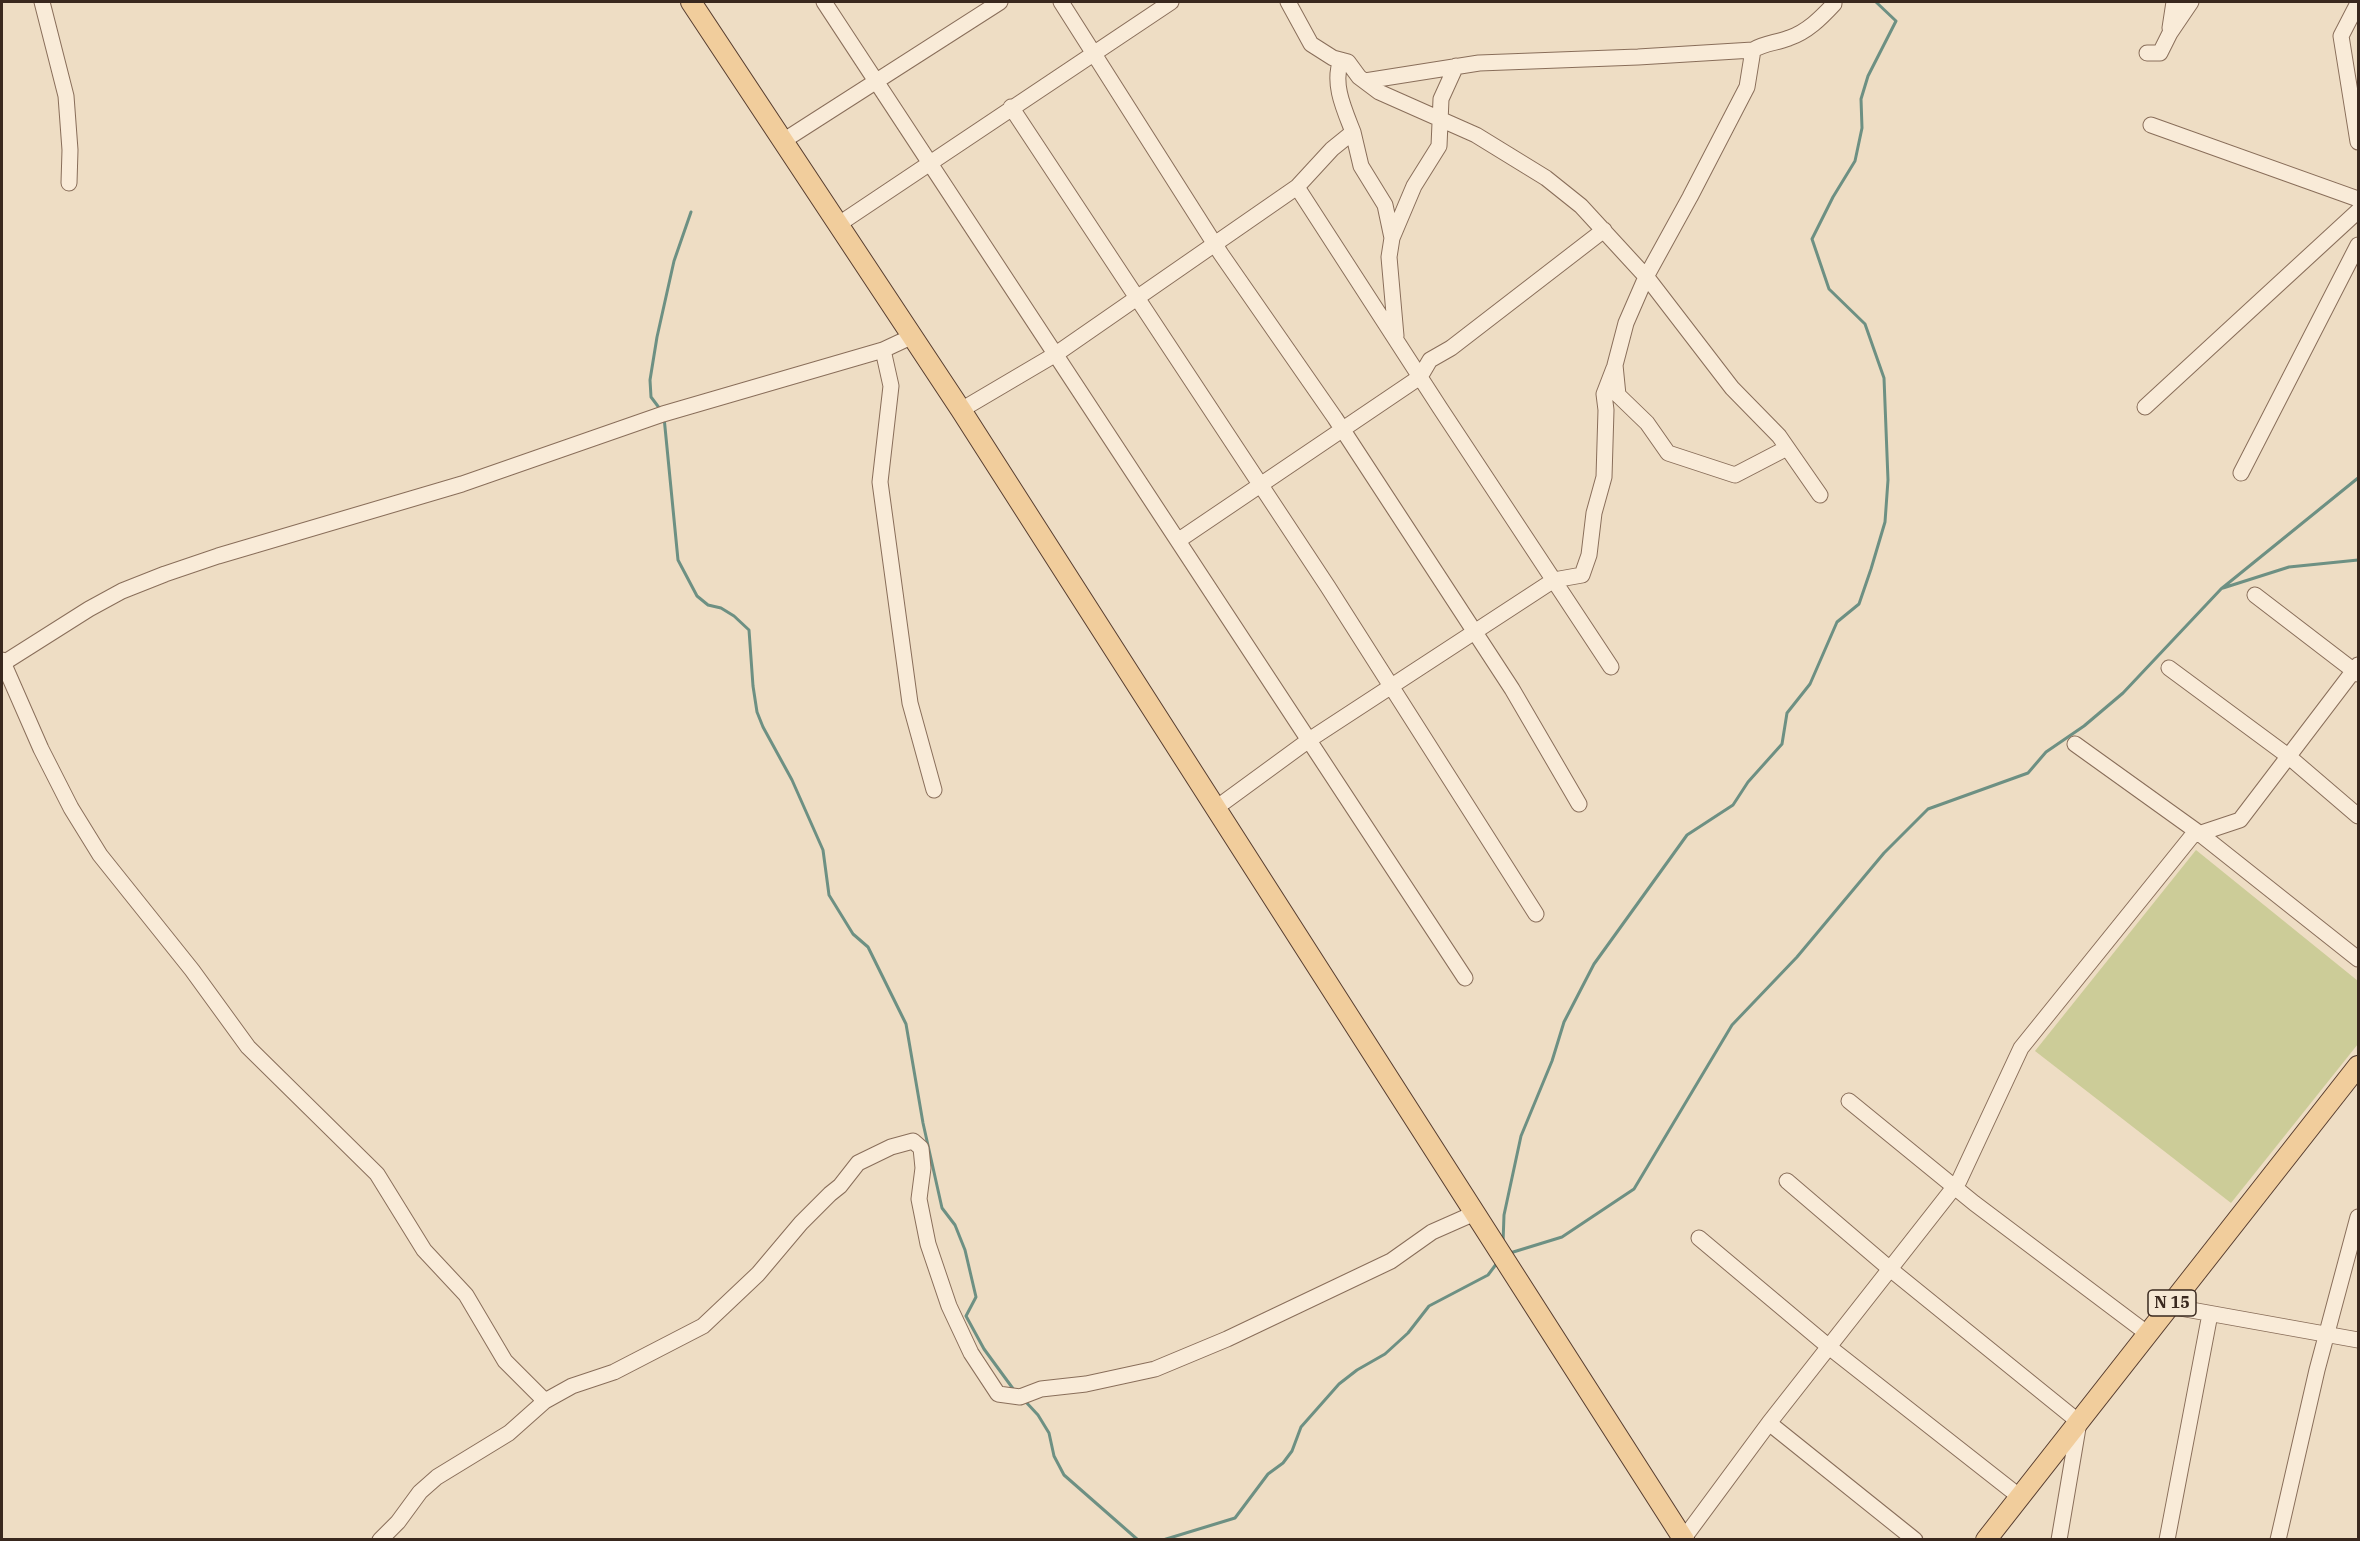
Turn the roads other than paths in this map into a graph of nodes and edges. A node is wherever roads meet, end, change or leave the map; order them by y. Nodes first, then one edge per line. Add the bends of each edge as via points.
1 (42, 2) edge
2 (691, 2) edge
3 (824, 2) edge
4 (1000, 2) edge
5 (1061, 2) edge
6 (1171, 2) edge
7 (1288, 2) edge
8 (1834, 2) edge
9 (2174, 2) edge
10 (2192, 2) edge
11 (2358, 3) edge
12 (2170, 33) junction
13 (1753, 50) junction
14 (1093, 52) junction
15 (2147, 53) dead end
16 (1341, 60) junction
17 (1456, 66) junction
18 (877, 81) junction
19 (1365, 81) junction
20 (1011, 107) junction
21 (1441, 120) junction
22 (2151, 125) dead end
23 (1353, 132) junction
24 (783, 141) junction
25 (2358, 142) edge
26 (930, 162) junction
27 (69, 183) dead end
28 (1298, 187) junction
29 (2358, 199) edge
30 (2358, 211) edge
31 (839, 224) junction
32 (1604, 230) junction
33 (1392, 238) junction
34 (1215, 244) junction
35 (2358, 245) edge
36 (1646, 277) junction
37 (1138, 297) junction
38 (913, 336) junction
39 (1396, 341) junction
40 (883, 350) junction
41 (1056, 354) junction
42 (1616, 365) junction
43 (1420, 377) junction
44 (2145, 407) dead end
45 (961, 410) junction
46 (1342, 429) junction
47 (1787, 448) junction
48 (2241, 473) dead end
49 (1260, 485) junction
50 (1820, 495) dead end
51 (1179, 540) junction
52 (1554, 580) junction
53 (2254, 595) dead end
54 (1474, 632) junction
55 (2, 662) edge
56 (1611, 667) dead end
57 (2169, 668) dead end
58 (2357, 670) edge
59 (1391, 687) junction
60 (1309, 740) junction
61 (2074, 744) dead end
62 (2289, 756) junction
63 (934, 790) dead end
64 (1579, 804) dead end
65 (1216, 808) junction
66 (2358, 816) edge
67 (2199, 833) junction
68 (1536, 914) dead end
69 (2358, 959) edge
70 (1465, 978) dead end
71 (2358, 1066) edge
72 (1849, 1101) dead end
73 (1787, 1180) dead end
74 (1955, 1187) junction
75 (1475, 1213) junction
76 (2358, 1217) edge
77 (1699, 1238) dead end
78 (1890, 1269) junction
79 (2169, 1306) junction
80 (2210, 1314) junction
81 (2148, 1334) junction
82 (2326, 1334) junction
83 (2358, 1340) edge
84 (1829, 1347) junction
85 (545, 1401) junction
86 (2079, 1422) junction
87 (1769, 1423) junction
88 (2020, 1497) junction
89 (380, 1539) edge
90 (1684, 1539) edge
91 (1915, 1539) edge
92 (1986, 1539) edge
93 (2060, 1539) edge
94 (2167, 1539) edge
95 (2278, 1539) edge

1 - 27 street via 66,96
2 - 24 main road
3 - 18 street
4 - 18 street
5 - 14 street
6 - 14 street
7 - 16 street via 1311,44
8 - 13 street via 1807,30
9 - 12 street
10 - 12 street
11 - 25 street via 2341,36
12 - 15 street via 2160,53
13 - 17 street
13 - 36 street via 1747,87
14 - 20 street
14 - 34 street
16 - 19 street via 1348,62
16 - 23 street via 1336,73 1341,102
17 - 19 street
17 - 21 street via 1441,99
18 - 24 street
18 - 26 street
19 - 21 street via 1379,92
20 - 26 street
20 - 37 street
21 - 32 street via 1476,135 1546,178
21 - 33 street via 1439,146 1414,186
22 - 29 street
23 - 28 street
23 - 33 street via 1361,166 1385,205
24 - 31 main road
26 - 31 street
26 - 41 street
28 - 34 street
28 - 39 street
30 - 44 street
31 - 38 main road
32 - 36 street
32 - 43 street via 1430,360
33 - 39 street via 1389,257
34 - 37 street
34 - 46 street
35 - 48 street
36 - 42 street via 1626,323
36 - 47 street via 1732,388
37 - 41 street
37 - 49 street
38 - 40 street
38 - 45 main road
39 - 43 street
40 - 55 street via 663,414 462,484 165,574 122,591
40 - 63 street via 891,386 880,482 910,703
41 - 45 street
41 - 51 street
42 - 47 street via 1618,395 1647,423 1668,453 1735,475
42 - 52 street via 1604,394 1604,477 1594,513 1589,555 1582,575
43 - 46 street
43 - 52 street
45 - 65 main road
46 - 49 street
46 - 54 street
47 - 50 street
49 - 51 street
49 - 59 street
51 - 60 street
52 - 54 street
52 - 56 street
53 - 58 street
54 - 59 street
54 - 64 street
55 - 85 street via 41,750 100,855 248,1047 377,1174 424,1250 466,1295 505,1361
57 - 62 street
58 - 62 street
59 - 60 street
59 - 68 street
60 - 65 street
60 - 70 street
61 - 67 street
62 - 66 street
62 - 67 street via 2240,820
65 - 75 main road
67 - 69 street
67 - 74 street via 2192,836 2021,1047
71 - 79 main road, N 15
72 - 74 street
73 - 78 street
74 - 78 street
74 - 81 street
75 - 85 street via 1432,1232 1391,1261 1227,1340 1155,1369 1041,1389 1020,1397 998,1394 971,1353 927,1244 919,1199 921,1148 913,1141 901,1143 858,1163 758,1274 703,1326 614,1372 572,1386
75 - 90 main road
76 - 82 street
77 - 84 street
78 - 84 street
78 - 86 street
79 - 80 street
79 - 81 main road, N 15
80 - 82 street
80 - 94 street
81 - 86 main road, N 15
82 - 83 street
82 - 95 street
84 - 87 street
84 - 88 street
85 - 89 street via 509,1433 437,1477
86 - 88 main road, N 15
86 - 93 street
87 - 90 street
87 - 91 street
88 - 92 main road, N 15

